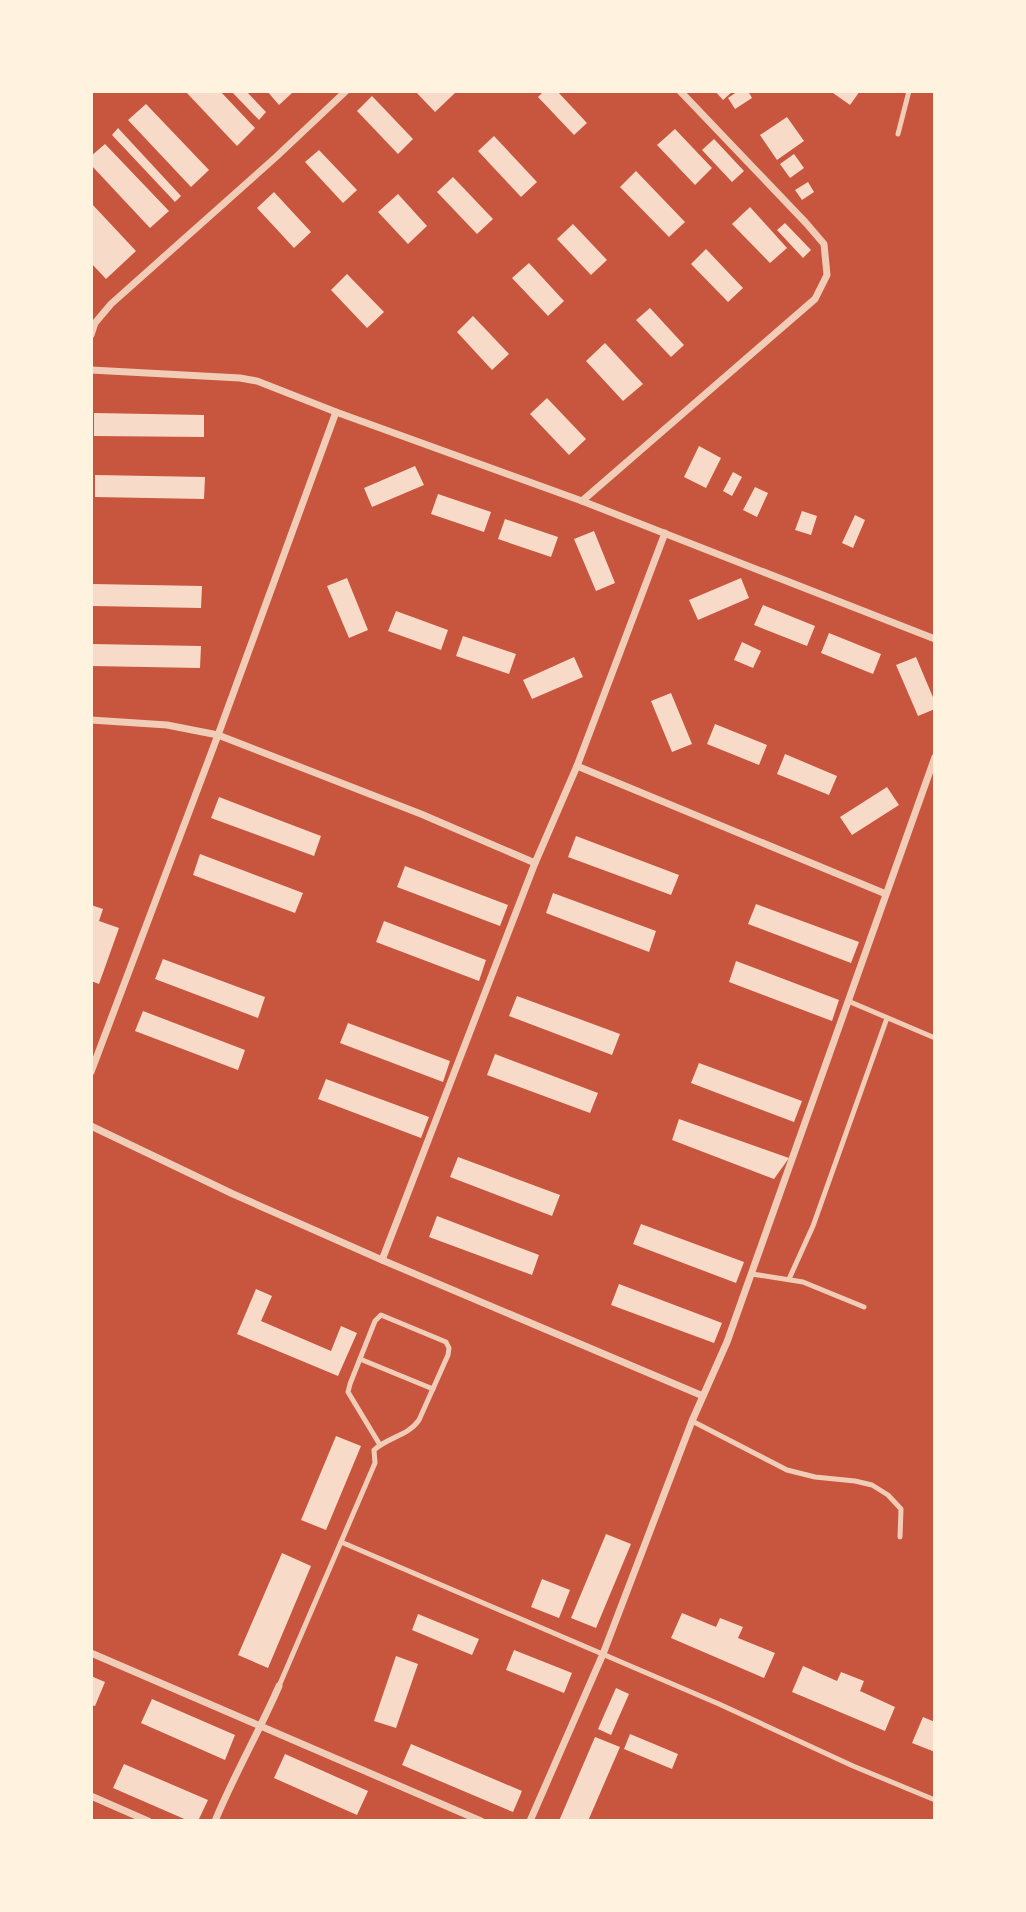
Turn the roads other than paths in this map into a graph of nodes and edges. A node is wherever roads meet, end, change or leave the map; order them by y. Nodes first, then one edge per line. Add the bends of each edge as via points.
1 (346, 91) edge
2 (680, 91) edge
3 (909, 91) edge
4 (898, 134) dead end
5 (91, 335) edge
6 (91, 370) edge
7 (336, 412) junction
8 (582, 501) junction
9 (665, 533) junction
10 (935, 639) edge
11 (91, 720) edge
12 (218, 735) junction
13 (935, 757) edge
14 (577, 766) junction
15 (535, 863) junction
16 (886, 894) junction
17 (848, 1002) junction
18 (887, 1018) junction
19 (935, 1038) edge
20 (91, 1072) edge
21 (91, 1126) edge
22 (382, 1260) junction
23 (752, 1274) junction
24 (789, 1279) junction
25 (864, 1307) dead end
26 (360, 1359) junction
27 (433, 1390) junction
28 (703, 1396) junction
29 (692, 1421) junction
30 (380, 1445) junction
31 (900, 1537) dead end
32 (341, 1542) junction
33 (91, 1653) edge
34 (603, 1654) junction
35 (279, 1686) joint
36 (261, 1726) junction
37 (91, 1796) edge
38 (935, 1801) edge
39 (148, 1821) edge
40 (215, 1821) edge
41 (481, 1821) edge
42 (530, 1821) edge

1 - 5 street via 111,304
2 - 8 street via 824,244 827,275 815,299
3 - 4 lane
6 - 7 street via 240,378
7 - 8 street
7 - 12 street
8 - 9 street
9 - 10 street
9 - 14 street
11 - 12 street via 167,724
12 - 15 street
12 - 20 street
13 - 16 street
14 - 15 street
14 - 16 street
15 - 22 street
16 - 17 street
17 - 18 lane
17 - 23 street
18 - 19 lane
18 - 24 lane via 813,1226
21 - 22 street
22 - 28 street
23 - 24 lane
23 - 28 street
24 - 25 lane
26 - 27 lane
26 - 27 lane via 374,1321 381,1315 446,1342 448,1355
26 - 30 lane via 348,1392
27 - 30 lane via 414,1427
28 - 29 street
29 - 31 lane via 787,1470 881,1489 901,1509
29 - 34 street
30 - 32 lane via 374,1450 375,1463
32 - 34 lane
32 - 35 lane
33 - 36 street
34 - 38 lane
34 - 42 street
35 - 36 street
36 - 40 street
36 - 41 street
37 - 39 street

